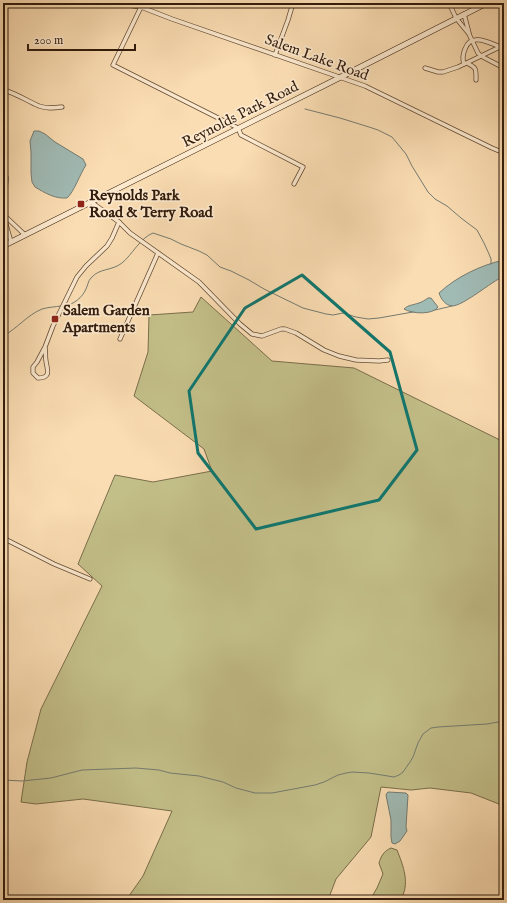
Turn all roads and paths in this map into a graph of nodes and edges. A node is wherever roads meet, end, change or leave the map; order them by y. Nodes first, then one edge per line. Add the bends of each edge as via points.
1 (115, 3) edge
2 (293, 3) edge
3 (449, 3) edge
4 (486, 3) edge
5 (141, 7) junction
6 (464, 14) junction
7 (456, 18) junction
8 (469, 34) junction
9 (472, 40) junction
10 (502, 46) edge
11 (275, 55) junction
12 (481, 56) junction
13 (466, 63) junction
14 (425, 68) dead end
15 (504, 68) edge
16 (339, 78) junction
17 (476, 80) dead end
18 (3, 90) edge
19 (62, 107) dead end
20 (238, 128) junction
21 (504, 153) edge
22 (3, 174) edge
23 (294, 184) dead end
24 (91, 202) junction
25 (5, 216) junction
26 (120, 222) junction
27 (25, 235) junction
28 (11, 242) junction
29 (3, 246) edge
30 (158, 252) junction
31 (120, 339) dead end
32 (45, 347) junction
33 (388, 360) dead end
34 (37, 362) junction
35 (46, 365) junction
36 (3, 538) edge
37 (90, 579) dead end

1 - 5 street, Salem Lake Road
2 - 11 street
3 - 7 street
4 - 6 main road, Reynolds Park Road
5 - 11 street, Salem Lake Road
5 - 20 street via 113,65
6 - 7 main road, Reynolds Park Road
6 - 8 street
7 - 8 street
7 - 16 main road, Reynolds Park Road
8 - 9 street
9 - 10 street
9 - 12 street
9 - 13 street via 466,46 462,60
10 - 12 street
11 - 16 street, Salem Lake Road
12 - 13 street
12 - 15 street
13 - 14 street via 441,72
13 - 17 street via 475,68
16 - 20 main road, Reynolds Park Road
16 - 21 street, Salem Lake Road via 365,86
18 - 19 street via 40,106
20 - 23 street via 241,135 303,167
20 - 24 main road, Reynolds Park Road
22 - 25 street via 6,180
24 - 26 street
24 - 27 main road, Reynolds Park Road
25 - 27 street
25 - 28 street
26 - 30 street via 130,233
26 - 32 street via 107,246 77,277
27 - 28 main road, Reynolds Park Road
28 - 29 main road, Reynolds Park Road
30 - 31 street
30 - 33 street via 199,282 252,334 262,336 285,329 339,356 356,360
32 - 34 street
32 - 35 street
34 - 35 street
34 - 35 street via 32,371 38,378 46,374
36 - 37 street

